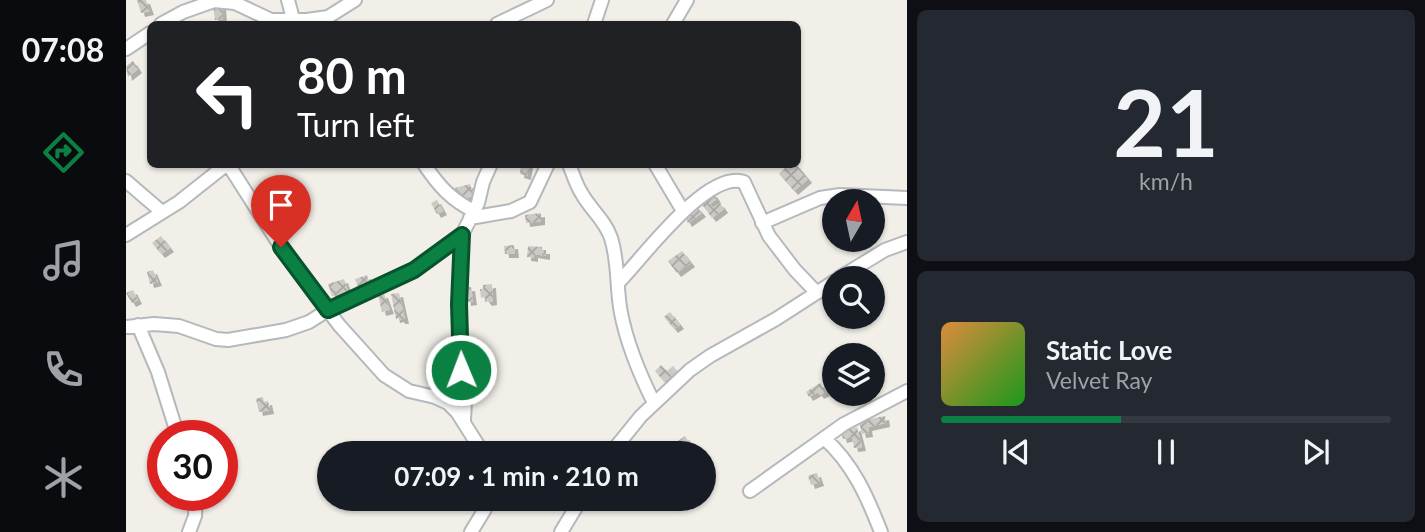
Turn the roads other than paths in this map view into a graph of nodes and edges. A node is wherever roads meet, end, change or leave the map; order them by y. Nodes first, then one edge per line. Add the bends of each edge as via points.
1 (288, 0) edge
2 (355, 0) edge
3 (547, 0) edge
4 (603, 0) edge
5 (687, 0) edge
6 (293, 19) junction
7 (167, 21) edge
8 (503, 21) edge
9 (595, 21) edge
10 (675, 21) edge
11 (147, 35) edge
12 (126, 49) edge
13 (222, 168) edge
14 (230, 168) edge
15 (427, 168) edge
16 (490, 168) edge
17 (546, 168) edge
18 (571, 168) edge
19 (657, 168) edge
20 (126, 181) edge
21 (907, 198) edge
22 (683, 211) junction
23 (162, 212) junction
24 (472, 215) junction
25 (762, 223) junction
26 (126, 235) edge
27 (462, 235) junction
28 (907, 242) edge
29 (859, 266) edge
30 (618, 283) junction
31 (822, 290) edge
32 (817, 293) junction
33 (328, 310) junction
34 (130, 325) edge
35 (907, 391) edge
36 (654, 403) junction
37 (173, 420) edge
38 (464, 421) junction
39 (824, 438) junction
40 (476, 441) edge
41 (621, 441) edge
42 (750, 491) dead end
43 (195, 511) edge
44 (484, 511) edge
45 (574, 511) edge
46 (189, 532) edge
47 (471, 532) edge
48 (561, 532) edge
49 (881, 532) edge

1 - 6 street
2 - 6 street via 328,17
3 - 8 street
4 - 9 street
5 - 10 street
6 - 7 street via 265,18 224,1 197,6
11 - 12 street
13 - 23 street
14 - 33 street
15 - 24 street via 447,194
16 - 24 street
17 - 24 street via 530,202 511,211
18 - 30 street via 582,195 605,224
19 - 22 street
20 - 23 street
21 - 25 street via 820,198
22 - 25 street via 721,184 738,180 746,185
22 - 30 street
23 - 26 street
24 - 27 street
25 - 32 street
27 - 33 street via 414,270
27 - 38 street via 459,304
28 - 29 street
30 - 36 street via 631,350
31 - 32 street
32 - 36 street via 710,356
33 - 34 street via 296,327 240,340 216,339 179,326
33 - 38 street via 384,375 409,391 448,403
34 - 37 street via 158,372
35 - 39 street
36 - 41 street
38 - 40 street
39 - 42 street
39 - 49 street via 861,484
43 - 46 street
44 - 47 street
45 - 48 street

